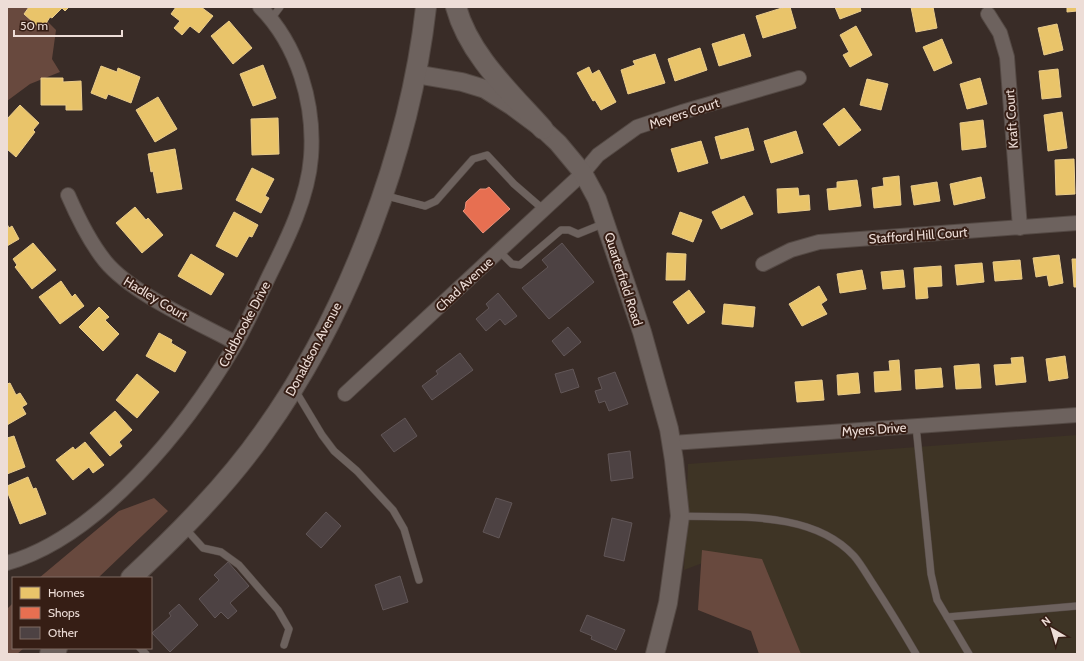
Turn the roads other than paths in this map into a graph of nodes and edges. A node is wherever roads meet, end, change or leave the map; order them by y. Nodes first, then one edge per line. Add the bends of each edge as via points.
1 (260, 7) edge
2 (280, 7) edge
3 (426, 7) edge
4 (456, 7) edge
5 (988, 14) dead end
6 (271, 19) junction
7 (415, 74) junction
8 (799, 78) dead end
9 (543, 129) junction
10 (583, 173) junction
11 (68, 195) dead end
12 (382, 195) junction
13 (544, 210) junction
14 (606, 223) junction
15 (1077, 223) edge
16 (1020, 228) junction
17 (499, 251) junction
18 (763, 264) dead end
19 (236, 343) junction
20 (294, 388) junction
21 (345, 394) dead end
22 (1077, 415) edge
23 (916, 426) junction
24 (672, 443) junction
25 (680, 516) junction
26 (184, 526) junction
27 (7, 563) edge
28 (132, 577) edge
29 (419, 580) dead end
30 (1077, 606) edge
31 (947, 617) junction
32 (284, 645) dead end
33 (655, 654) edge
34 (916, 654) edge
35 (969, 654) edge

1 - 6 street, Coldbrooke Drive
2 - 6 lane
3 - 7 main road
4 - 9 main road via 479,53
5 - 16 street, Kraft Court via 1000,33 1007,57
6 - 19 street, Coldbrooke Drive via 290,49 301,76 312,130 311,158 298,210 277,260
7 - 9 street, Quarterfield Road via 462,82 484,89
7 - 12 main road, Donaldson Avenue
8 - 10 street, Meyers Court via 637,127 598,155
9 - 10 street, Quarterfield Road
10 - 13 street, Chad Avenue
10 - 14 street, Quarterfield Road
11 - 19 street, Hadley Court via 94,247 120,276 146,294
12 - 13 lane via 425,206 436,201 473,159 487,155 514,184
12 - 20 main road, Donaldson Avenue via 356,264
13 - 17 street, Chad Avenue
14 - 17 lane via 578,234 561,230 520,265 512,264
14 - 24 street, Quarterfield Road via 642,332
15 - 16 street, Stafford Hill Court
16 - 18 street, Stafford Hill Court via 819,242 791,250
17 - 21 street, Chad Avenue
19 - 27 street, Coldbrooke Drive via 193,408 120,491 79,527 48,546
20 - 26 main road, Donaldson Avenue via 264,433
20 - 29 lane via 334,451 393,510 404,529
22 - 23 street, Myers Drive
23 - 24 street, Myers Drive
23 - 31 lane via 931,574 937,600
24 - 25 street, Quarterfield Road
25 - 33 street, Quarterfield Road via 668,603
25 - 34 lane via 762,518 797,523 829,537 853,556
26 - 28 main road, Donaldson Avenue
26 - 32 lane via 204,548 221,552 239,565 278,610 289,629
30 - 31 lane
31 - 35 lane

